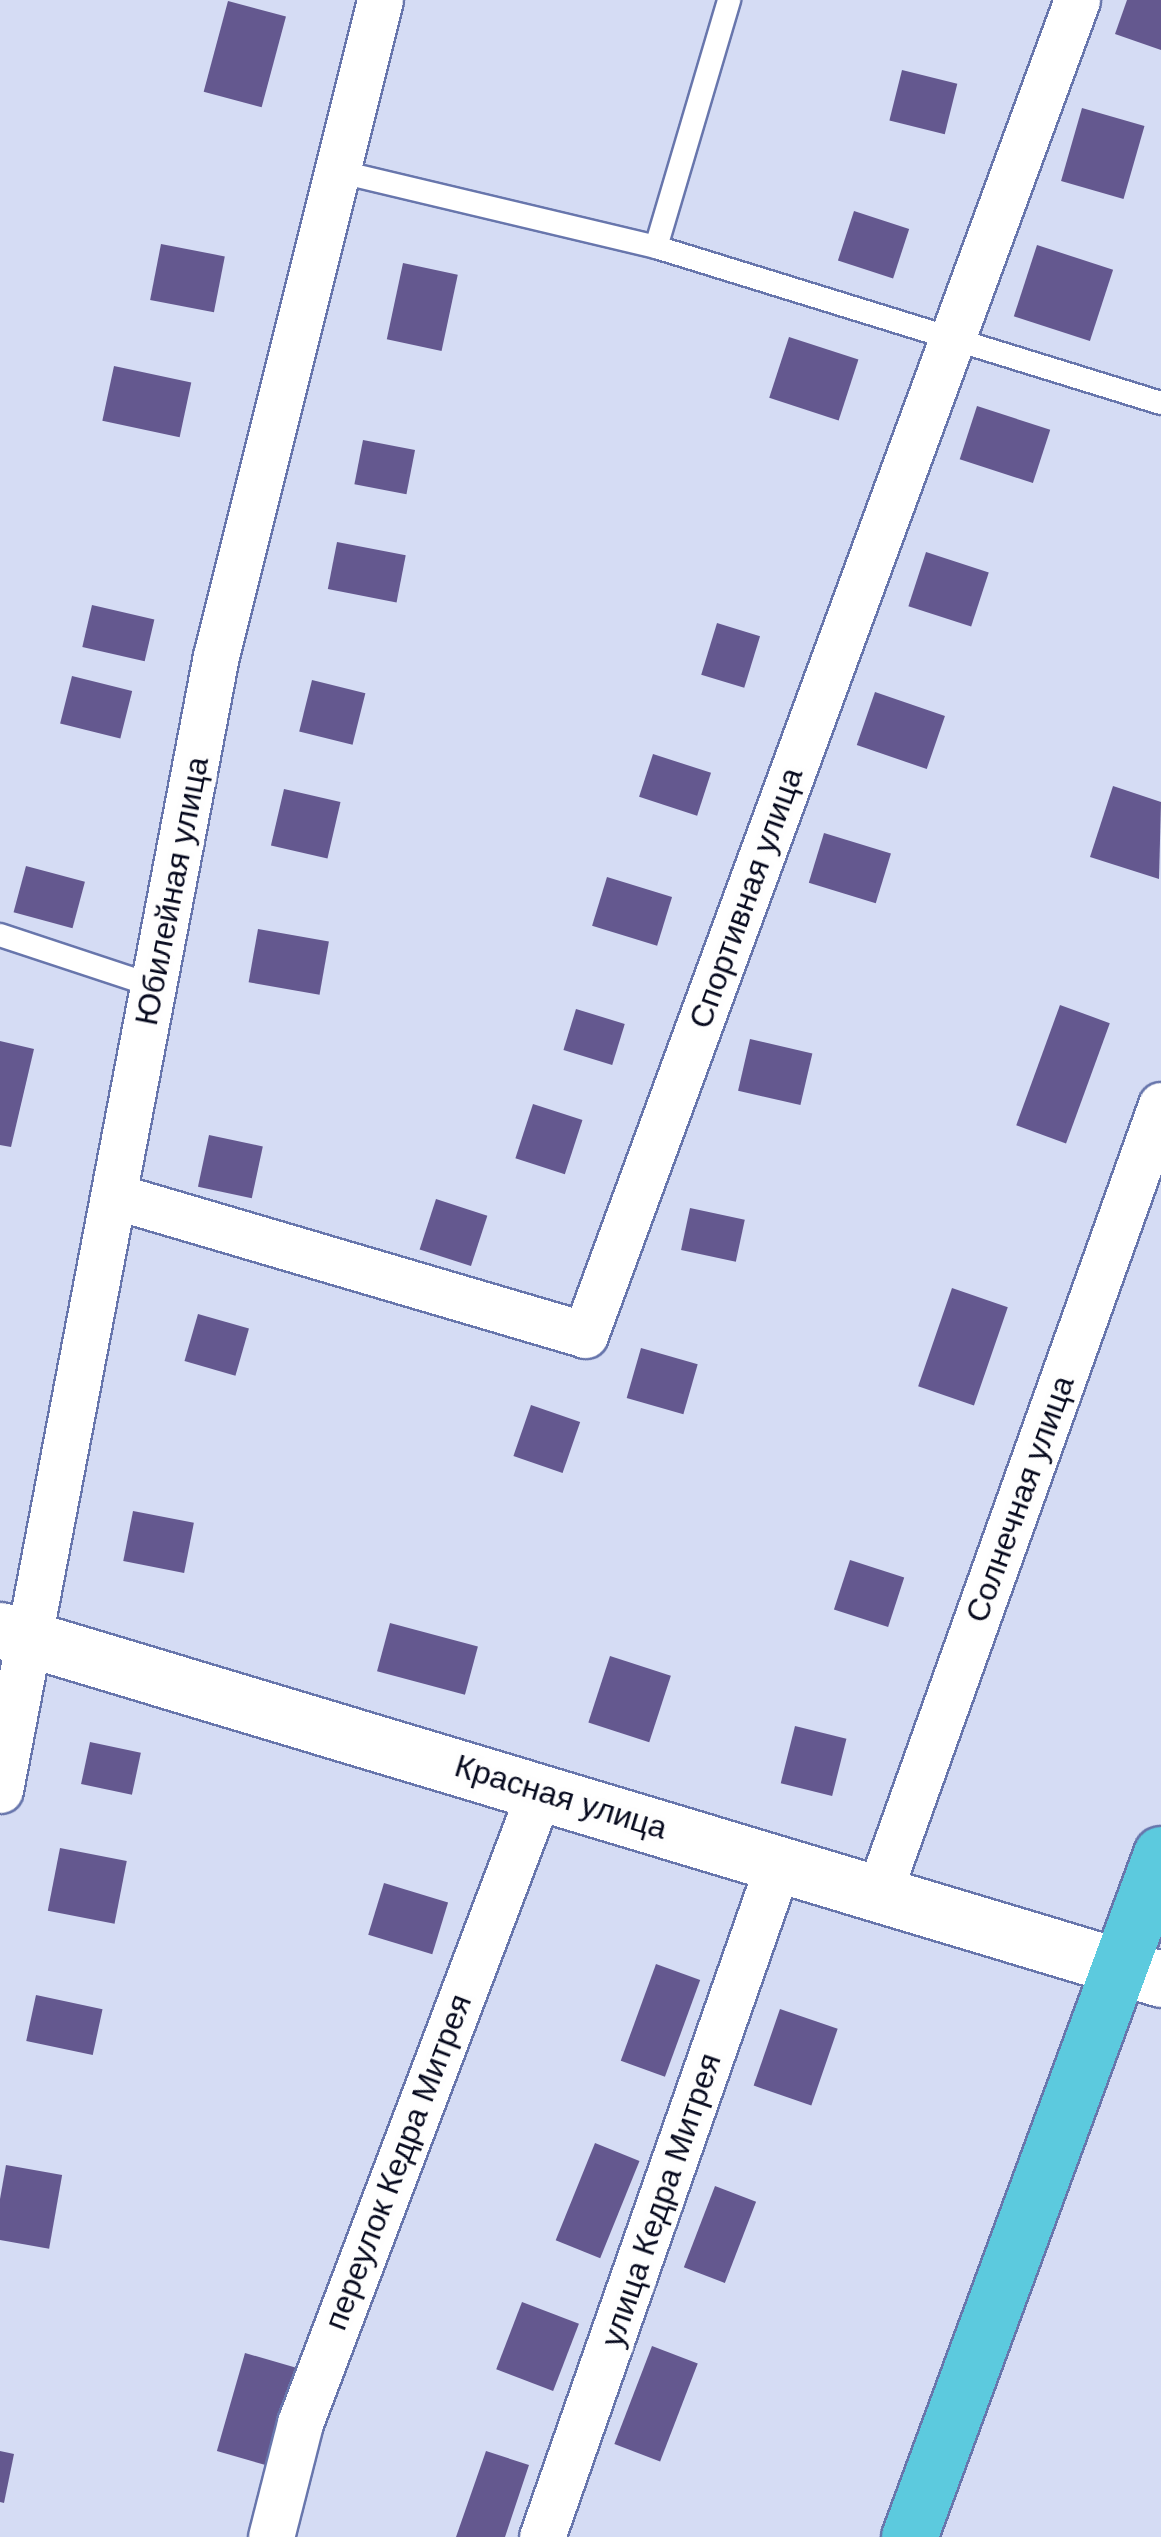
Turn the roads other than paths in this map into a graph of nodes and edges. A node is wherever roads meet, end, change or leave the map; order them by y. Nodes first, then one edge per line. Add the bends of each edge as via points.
1 (380, 0) edge
2 (729, 0) edge
3 (1077, 0) edge
4 (337, 172) junction
5 (656, 247) junction
6 (954, 333) junction
7 (1161, 403) edge
8 (0, 935) edge
9 (154, 986) junction
10 (1161, 1105) edge
11 (114, 1196) junction
12 (15, 1634) edge
13 (0, 1790) edge
14 (540, 1791) junction
15 (1161, 1854) edge
16 (779, 1862) junction
17 (879, 1892) junction
18 (1141, 1973) edge
19 (272, 2537) edge
20 (542, 2537) edge
21 (908, 2537) edge

1 - 4 street, Юбилейная улица
2 - 5 lane
3 - 6 street, Спортивная улица
4 - 5 lane
4 - 9 street, Юбилейная улица via 216,656
5 - 6 lane
6 - 7 lane
6 - 11 street, Спортивная улица via 585,1335
8 - 9 lane
9 - 11 street, Юбилейная улица
10 - 17 street, Солнечная улица
11 - 12 street, Юбилейная улица
12 - 13 street, Юбилейная улица
12 - 14 street, Красная улица
14 - 16 street, Красная улица
14 - 19 street, переулок Кедра Митрея via 306,2406
15 - 18 highway
16 - 17 street, Красная улица
16 - 20 street, улица Кедра Митрея
17 - 18 street, Красная улица
18 - 21 highway

